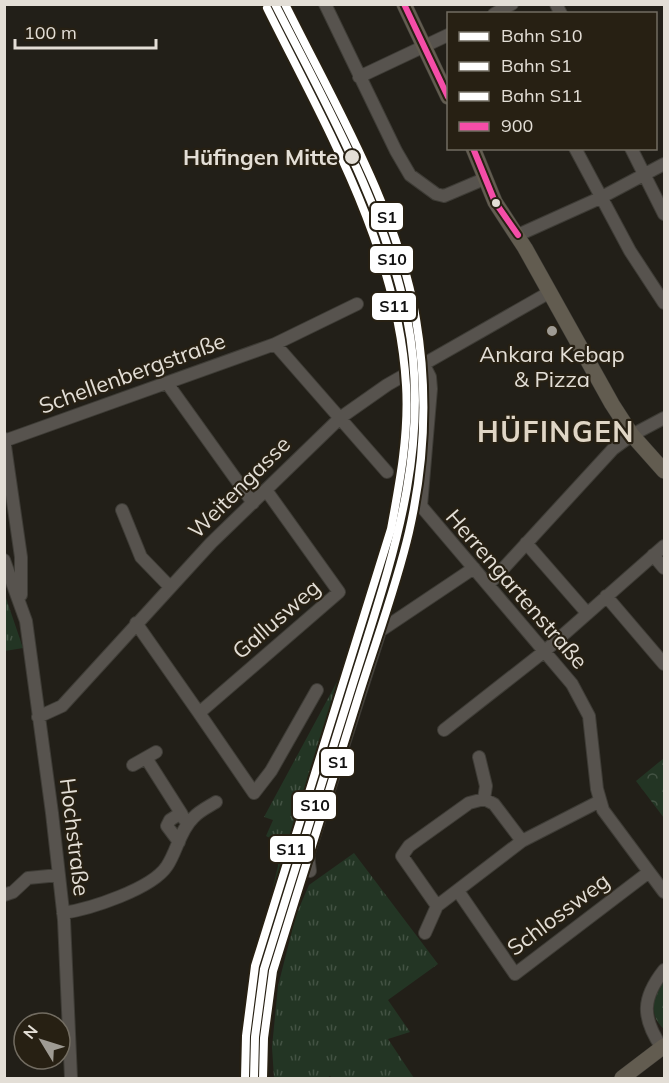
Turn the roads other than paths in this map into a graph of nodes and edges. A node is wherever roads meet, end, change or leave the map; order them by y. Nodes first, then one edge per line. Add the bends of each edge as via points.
1 (325, 4) edge
2 (404, 4) edge
3 (447, 36) edge
4 (424, 47) junction
5 (359, 77) junction
6 (447, 95) edge
7 (474, 150) edge
8 (576, 150) edge
9 (632, 150) edge
10 (664, 164) edge
11 (645, 175) junction
12 (484, 179) junction
13 (600, 198) junction
14 (664, 214) edge
15 (518, 235) junction
16 (550, 292) junction
17 (664, 303) edge
18 (357, 304) dead end
19 (275, 344) junction
20 (423, 363) junction
21 (167, 383) junction
22 (340, 418) junction
23 (664, 418) edge
24 (632, 435) junction
25 (5, 440) edge
26 (664, 471) edge
27 (387, 472) dead end
28 (266, 490) junction
29 (253, 503) junction
30 (122, 510) dead end
31 (526, 543) junction
32 (664, 546) edge
33 (653, 555) junction
34 (4, 560) edge
35 (474, 567) junction
36 (664, 568) edge
37 (489, 584) junction
38 (170, 587) junction
39 (606, 596) junction
40 (21, 602) junction
41 (587, 613) junction
42 (136, 623) junction
43 (546, 650) junction
44 (664, 664) edge
45 (317, 690) dead end
46 (199, 713) junction
47 (38, 717) junction
48 (444, 730) dead end
49 (479, 757) dead end
50 (133, 765) dead end
51 (484, 799) junction
52 (600, 801) junction
53 (216, 802) dead end
54 (184, 819) junction
55 (522, 841) junction
56 (179, 842) junction
57 (310, 872) dead end
58 (649, 872) junction
59 (59, 875) junction
60 (458, 891) junction
61 (664, 892) edge
62 (4, 895) edge
63 (437, 906) junction
64 (63, 913) junction
65 (425, 933) dead end
66 (664, 970) edge
67 (663, 1047) edge
68 (71, 1078) edge
69 (622, 1078) edge

1 - 5 street
2 - 4 main road
3 - 4 street
4 - 5 street
4 - 6 main road
5 - 12 street via 404,168 421,184 444,196
7 - 12 main road
8 - 13 street
9 - 11 street
10 - 11 street
11 - 13 street
11 - 14 street
12 - 15 main road
13 - 15 street
13 - 17 street
15 - 16 main road
16 - 20 street, Weitengasse
16 - 24 main road
18 - 19 street, Schellenbergstraße
19 - 21 street, Schellenbergstraße
19 - 22 street
20 - 22 street, Weitengasse
20 - 35 street, Herrengartenstraße via 431,389 421,506
21 - 25 street, Schellenbergstraße
21 - 29 street
22 - 27 street
22 - 28 street, Weitengasse
23 - 24 street
24 - 26 main road
24 - 31 street via 613,449
25 - 40 street, Hochstraße via 21,557
28 - 29 street, Weitengasse
28 - 46 street, Gallusweg via 339,592
29 - 38 street, Weitengasse
30 - 38 street via 141,557
31 - 37 street
31 - 41 street
32 - 33 street
33 - 36 street
33 - 39 street
34 - 40 street, Hochstraße
35 - 37 street, Herrengartenstraße
35 - 57 street via 380,631 308,855
37 - 43 street, Herrengartenstraße
38 - 42 street, Weitengasse
39 - 41 street
39 - 44 street
40 - 47 street, Hochstraße
41 - 43 street
42 - 46 street
42 - 47 street, Weitengasse via 62,706
43 - 48 street
43 - 52 street, Herrengartenstraße via 572,684 589,716
45 - 46 street via 271,771 254,793
47 - 59 street, Hochstraße
49 - 51 street via 486,786
50 - 54 street via 151,755
51 - 55 street via 494,804
51 - 63 street via 469,803 409,846 402,856
52 - 55 street
52 - 58 street, Herrengartenstraße via 608,818
53 - 54 street
54 - 56 street
54 - 56 street via 170,820 167,826
55 - 60 street
56 - 64 street via 168,865 153,881 79,911
58 - 60 street, Schlossweg via 516,974
58 - 61 street, Herrengartenstraße
59 - 62 street via 28,878
59 - 64 street, Hochstraße
60 - 63 street
63 - 65 street
64 - 68 street, Hochstraße
66 - 67 street via 646,1004 646,1017
67 - 69 main road

